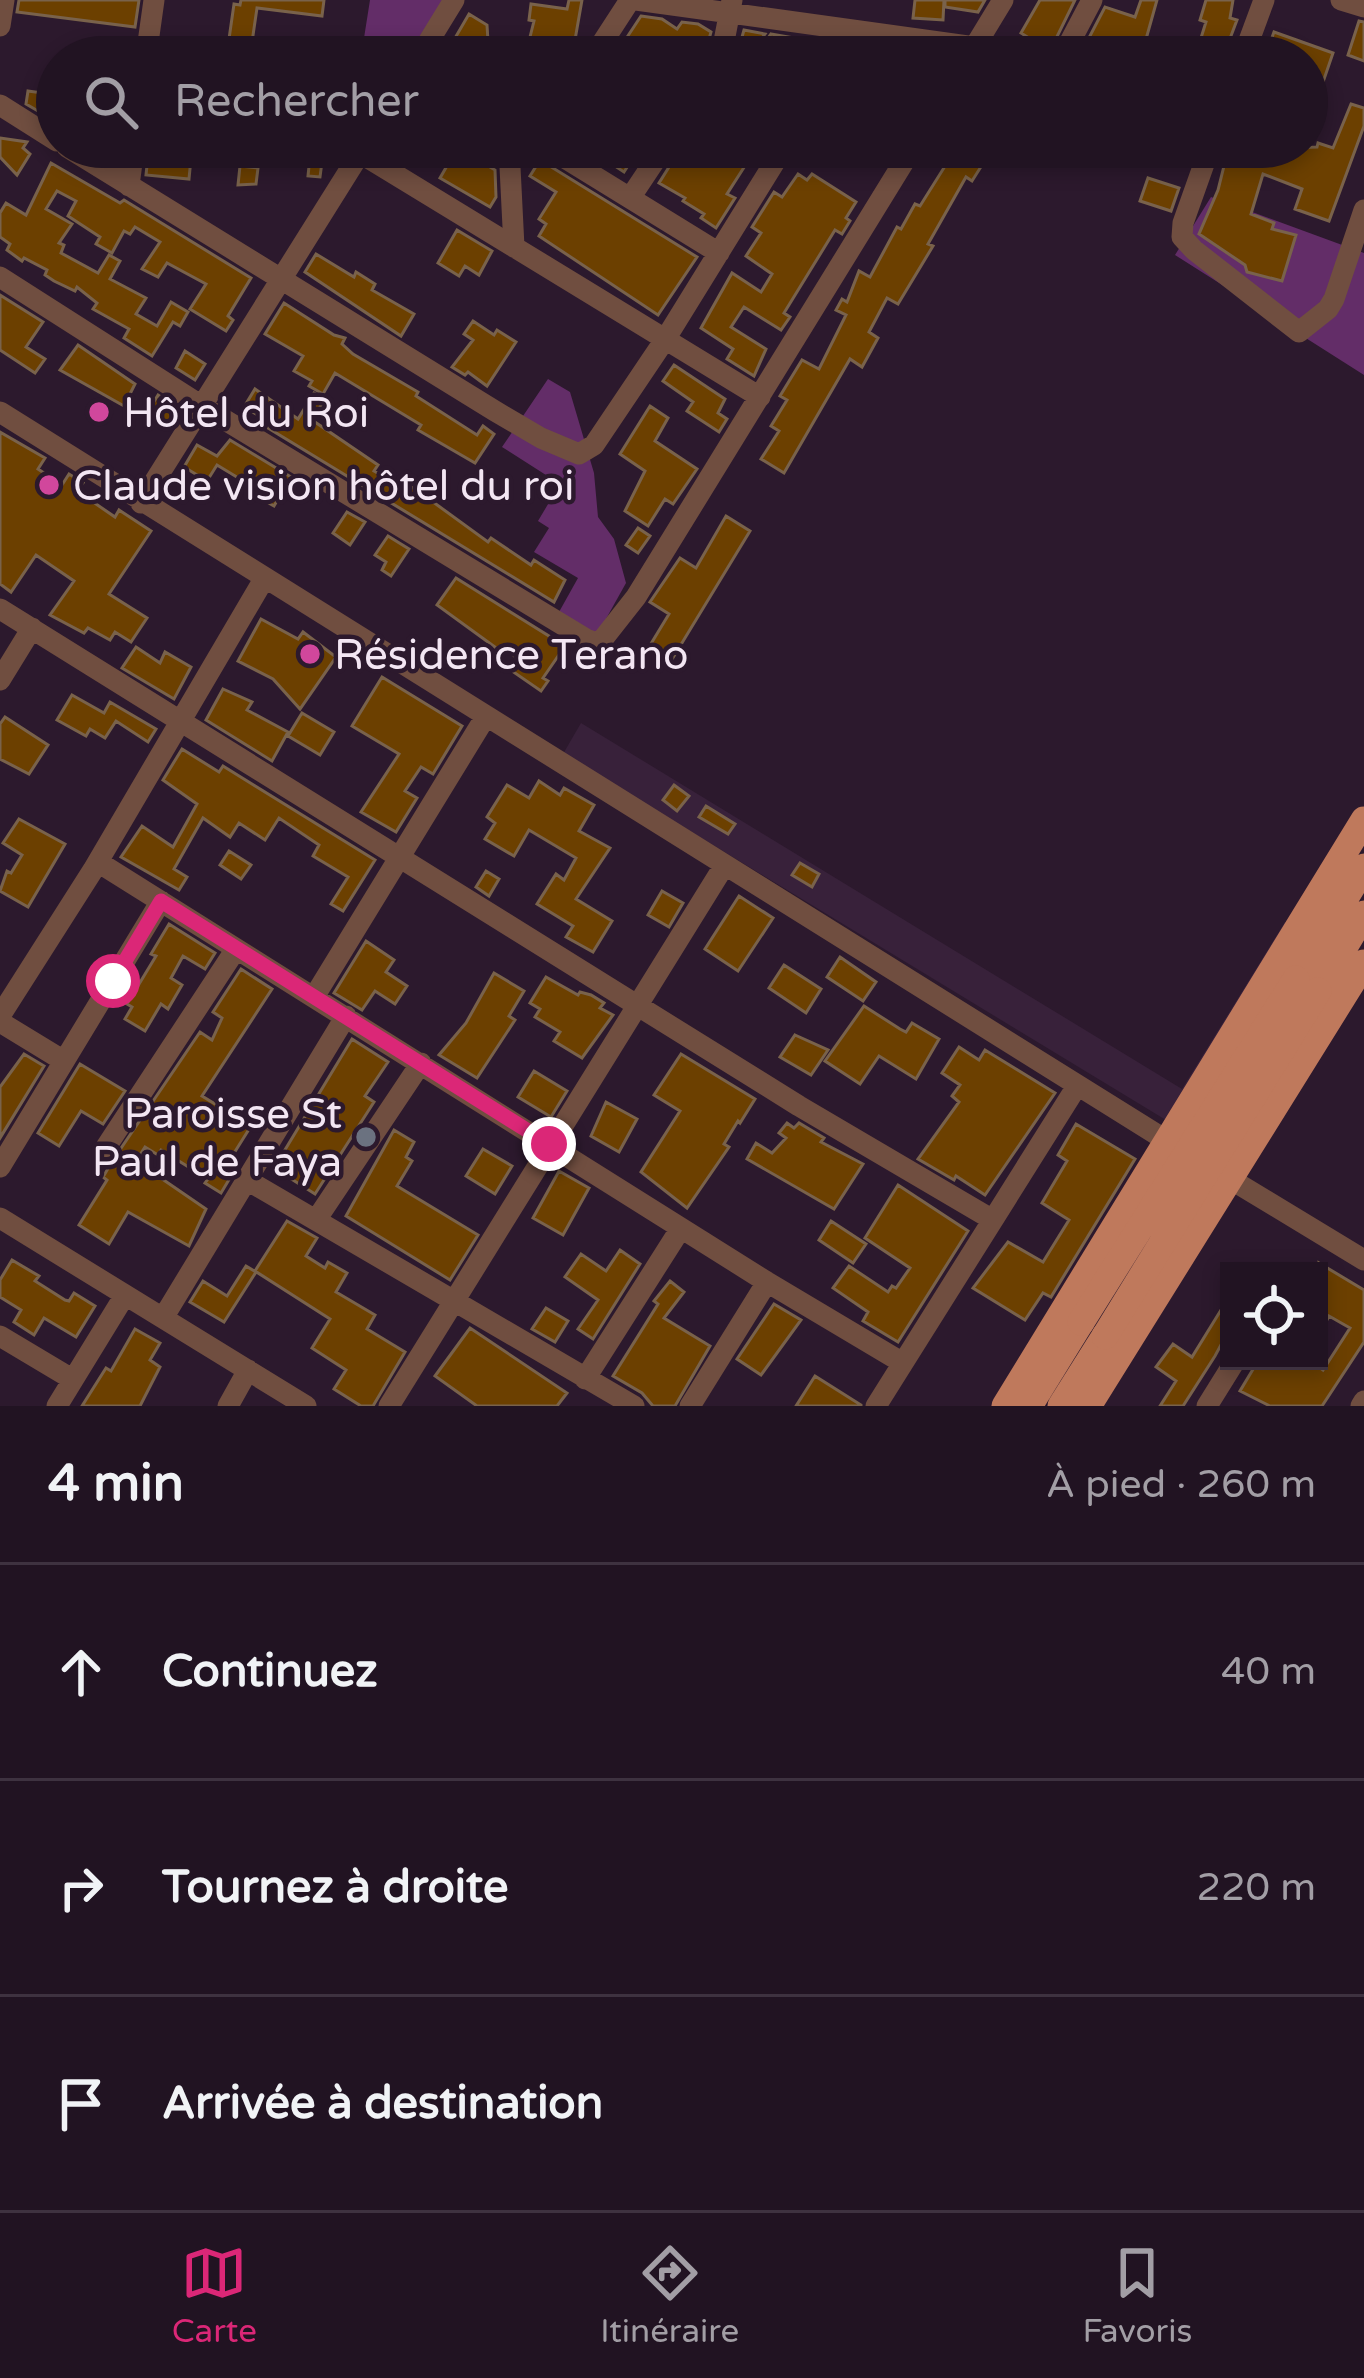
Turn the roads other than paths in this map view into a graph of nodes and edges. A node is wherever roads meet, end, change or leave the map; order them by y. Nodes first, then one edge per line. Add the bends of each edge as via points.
1 (4, 0) edge
2 (154, 0) edge
3 (454, 0) edge
4 (633, 0) edge
5 (1003, 0) edge
6 (1092, 0) edge
7 (1264, 0) edge
8 (1341, 0) edge
9 (731, 7) edge
10 (1364, 7) edge
11 (0, 26) edge
12 (855, 31) junction
13 (149, 36) edge
14 (432, 36) edge
15 (608, 36) edge
16 (852, 36) edge
17 (883, 36) edge
18 (982, 36) edge
19 (1074, 36) edge
20 (1251, 36) edge
21 (0, 105) edge
22 (36, 127) edge
23 (102, 168) edge
24 (131, 168) edge
25 (351, 168) edge
26 (390, 168) edge
27 (510, 168) edge
28 (581, 168) edge
29 (650, 168) edge
30 (771, 168) edge
31 (900, 168) edge
32 (1203, 168) edge
33 (129, 185) junction
34 (630, 198) junction
35 (1364, 210) edge
36 (514, 247) junction
37 (718, 253) junction
38 (0, 277) edge
39 (281, 280) junction
40 (666, 338) junction
41 (760, 397) junction
42 (202, 406) junction
43 (0, 412) edge
44 (140, 502) junction
45 (264, 579) junction
46 (0, 609) edge
47 (32, 628) junction
48 (0, 680) edge
49 (486, 716) junction
50 (181, 718) junction
51 (1364, 820) edge
52 (400, 858) junction
53 (98, 862) junction
54 (724, 866) junction
55 (1364, 866) edge
56 (161, 901) junction
57 (1364, 914) edge
58 (236, 949) junction
59 (1364, 963) edge
60 (1307, 985) junction
61 (314, 997) junction
62 (638, 1005) junction
63 (346, 1016) junction
64 (0, 1019) edge
65 (64, 1061) junction
66 (421, 1063) junction
67 (1077, 1086) junction
68 (1169, 1143) junction
69 (549, 1144) junction
70 (106, 1147) dead end
71 (0, 1167) edge
72 (1231, 1179) junction
73 (247, 1180) junction
74 (0, 1218) edge
75 (316, 1220) junction
76 (993, 1220) junction
77 (681, 1228) junction
78 (1364, 1260) edge
79 (767, 1282) junction
80 (125, 1295) junction
81 (454, 1302) junction
82 (163, 1318) junction
83 (1093, 1329) junction
84 (0, 1336) edge
85 (903, 1363) junction
86 (248, 1370) junction
87 (1231, 1370) edge
88 (72, 1379) junction
89 (585, 1379) junction
90 (1218, 1402) edge
91 (57, 1406) edge
92 (228, 1406) edge
93 (306, 1406) edge
94 (389, 1406) edge
95 (634, 1406) edge
96 (690, 1406) edge
97 (876, 1406) edge
98 (1006, 1406) edge
99 (1029, 1406) edge
100 (1061, 1406) edge
101 (1088, 1406) edge

1 - 11 street
2 - 13 street
3 - 14 street
4 - 9 street
4 - 15 street
5 - 18 street
6 - 19 street
7 - 20 street
8 - 10 street
9 - 12 street
12 - 16 street
12 - 17 street
21 - 22 street
23 - 33 street
24 - 33 street
25 - 39 street
26 - 36 street
27 - 36 street
28 - 34 street
29 - 34 street
30 - 37 street
31 - 41 street
32 - 35 street via 1182,237 1299,332 1334,299
33 - 39 street
34 - 37 street
36 - 40 street
37 - 40 street
38 - 42 street
39 - 40 street via 579,454 594,445
39 - 42 street
40 - 41 street
41 - 42 street via 599,644
42 - 44 street
43 - 44 street
44 - 45 street
45 - 49 street
45 - 50 street
46 - 47 street
47 - 48 street
47 - 50 street
49 - 52 street
49 - 54 street
50 - 52 street
50 - 53 street
51 - 68 main road
52 - 61 street
52 - 62 street
53 - 56 street
53 - 64 street
54 - 62 street
54 - 67 street
55 - 60 main road
56 - 58 street
56 - 65 street
57 - 60 main road
58 - 61 street
58 - 70 street
59 - 72 main road
60 - 83 main road, bridge
61 - 63 street
62 - 69 street
62 - 76 street
63 - 66 street
63 - 73 street
64 - 65 street
65 - 71 street
66 - 69 street
66 - 75 street
67 - 68 street
67 - 76 street
68 - 72 street
68 - 98 main road
69 - 77 street
69 - 81 street
72 - 78 street
72 - 101 main road
73 - 75 street
73 - 82 street
74 - 80 street
75 - 81 street
76 - 85 street
77 - 79 street
77 - 89 street
79 - 85 street
79 - 96 street
80 - 82 street
80 - 88 street
81 - 89 street
81 - 94 street
82 - 86 street
83 - 99 main road
83 - 100 main road
84 - 88 street
85 - 97 street
86 - 92 street
86 - 93 street
87 - 90 street
88 - 91 street
89 - 95 street

